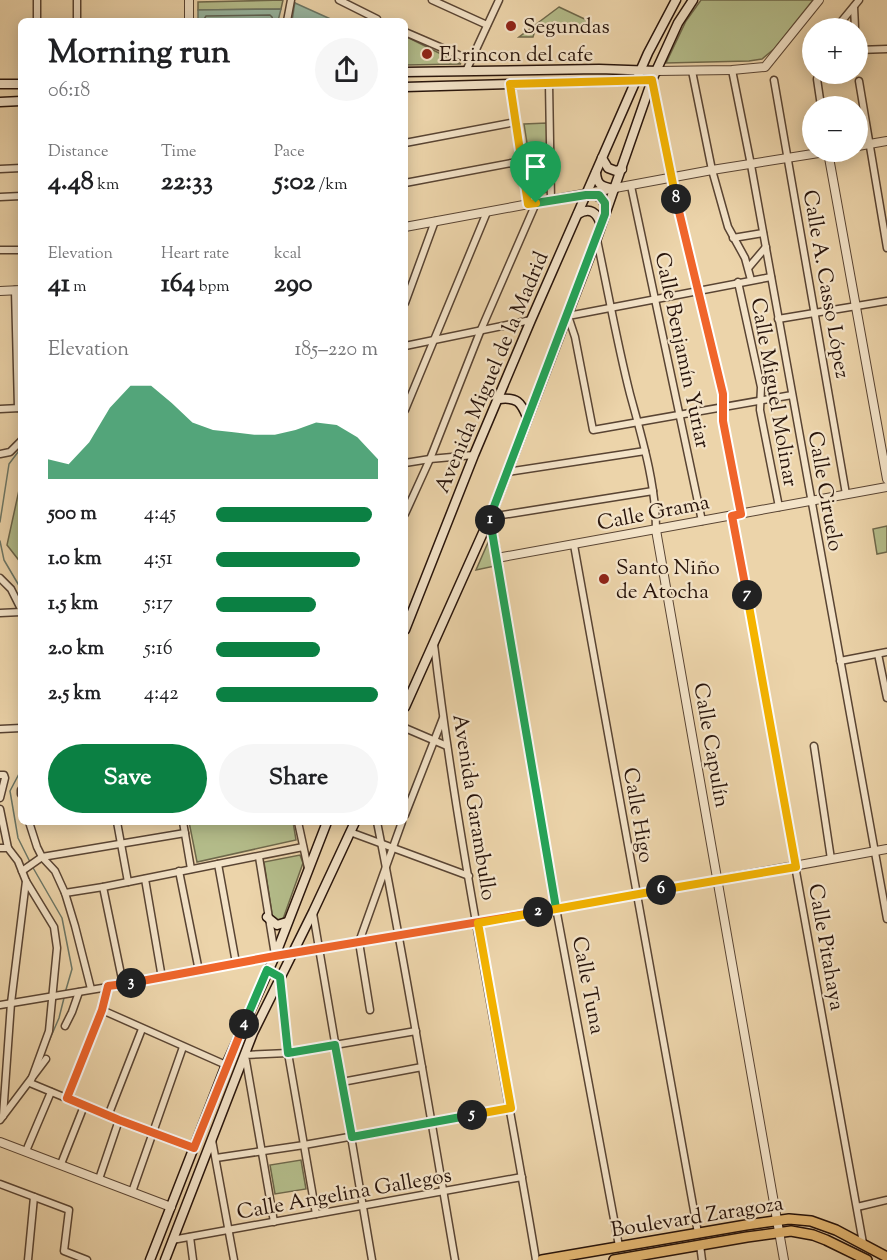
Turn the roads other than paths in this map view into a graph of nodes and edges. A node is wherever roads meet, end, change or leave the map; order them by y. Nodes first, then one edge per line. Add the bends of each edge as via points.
1 (37, 0) edge
2 (77, 0) edge
3 (189, 0) edge
4 (291, 0) edge
5 (339, 0) edge
6 (432, 0) edge
7 (499, 0) edge
8 (676, 0) edge
9 (693, 0) edge
10 (819, 0) edge
11 (859, 0) edge
12 (854, 7) junction
13 (363, 12) junction
14 (37, 18) edge
15 (77, 18) edge
16 (189, 18) edge
17 (288, 18) edge
18 (361, 18) edge
19 (375, 18) edge
20 (845, 18) edge
21 (855, 18) edge
22 (487, 25) junction
23 (408, 33) edge
24 (887, 49) edge
25 (868, 50) edge
26 (470, 60) junction
27 (537, 69) junction
28 (641, 69) junction
29 (657, 70) junction
30 (732, 70) junction
31 (466, 71) junction
32 (693, 71) junction
33 (408, 72) edge
34 (636, 80) junction
35 (652, 80) junction
36 (774, 80) dead end
37 (549, 83) junction
38 (0, 84) edge
39 (18, 84) edge
40 (485, 84) junction
41 (510, 84) junction
42 (859, 84) edge
43 (408, 87) edge
44 (18, 101) edge
45 (0, 102) edge
46 (516, 122) junction
47 (887, 141) edge
48 (408, 142) edge
49 (869, 144) junction
50 (802, 156) edge
51 (602, 158) junction
52 (788, 158) junction
53 (522, 161) junction
54 (828, 162) edge
55 (751, 165) junction
56 (18, 168) edge
57 (0, 169) edge
58 (622, 169) junction
59 (712, 170) junction
60 (596, 173) junction
61 (672, 179) junction
62 (408, 182) edge
63 (631, 186) junction
64 (614, 189) junction
65 (586, 195) junction
66 (18, 196) edge
67 (0, 197) edge
68 (552, 201) junction
69 (532, 204) junction
70 (488, 212) junction
71 (578, 214) junction
72 (605, 214) junction
73 (435, 221) junction
74 (601, 225) junction
75 (408, 226) edge
76 (763, 233) junction
77 (597, 238) junction
78 (733, 238) junction
79 (766, 247) junction
80 (887, 248) edge
81 (0, 250) edge
82 (18, 250) edge
83 (749, 267) junction
84 (771, 277) junction
85 (751, 280) junction
86 (738, 282) junction
87 (18, 290) edge
88 (698, 290) junction
89 (0, 291) edge
90 (408, 295) edge
91 (656, 299) junction
92 (887, 301) edge
93 (856, 306) junction
94 (612, 307) junction
95 (815, 313) junction
96 (568, 316) junction
97 (778, 319) junction
98 (531, 320) junction
99 (480, 332) junction
100 (432, 342) junction
101 (408, 346) edge
102 (792, 395) junction
103 (499, 399) junction
104 (408, 402) edge
105 (760, 402) junction
106 (722, 407) junction
107 (18, 408) edge
108 (0, 409) edge
109 (681, 414) junction
110 (527, 417) junction
111 (638, 421) junction
112 (18, 444) edge
113 (645, 452) junction
114 (0, 454) edge
115 (474, 455) junction
116 (430, 459) junction
117 (408, 463) edge
118 (507, 472) junction
119 (887, 479) edge
120 (887, 487) edge
121 (653, 491) junction
122 (846, 494) junction
123 (810, 501) junction
124 (408, 507) edge
125 (779, 507) junction
126 (736, 515) junction
127 (490, 517) junction
128 (702, 521) junction
129 (657, 530) junction
130 (574, 545) junction
131 (497, 558) junction
132 (0, 578) edge
133 (18, 604) edge
134 (18, 610) edge
135 (0, 613) edge
136 (408, 622) edge
137 (434, 643) junction
138 (887, 652) edge
139 (878, 654) junction
140 (840, 660) junction
141 (884, 670) edge
142 (409, 688) edge
143 (887, 698) edge
144 (443, 718) junction
145 (18, 728) edge
146 (0, 729) edge
147 (408, 729) edge
148 (433, 739) junction
149 (447, 746) junction
150 (814, 746) dead end
151 (1, 775) edge
152 (0, 798) edge
153 (408, 807) edge
154 (0, 809) edge
155 (30, 825) edge
156 (118, 825) edge
157 (184, 825) edge
158 (299, 825) edge
159 (326, 825) edge
160 (354, 825) edge
161 (378, 825) edge
162 (401, 825) edge
163 (350, 832) junction
164 (185, 833) junction
165 (381, 842) junction
166 (121, 845) junction
167 (303, 847) junction
168 (393, 847) junction
169 (4, 848) edge
170 (887, 849) edge
171 (876, 851) junction
172 (259, 857) junction
173 (40, 859) junction
174 (831, 859) junction
175 (218, 864) junction
176 (796, 867) junction
177 (191, 868) junction
178 (309, 868) junction
179 (386, 868) junction
180 (22, 871) junction
181 (179, 871) junction
182 (469, 876) junction
183 (145, 879) junction
184 (717, 880) junction
185 (26, 881) junction
186 (128, 882) junction
187 (103, 887) junction
188 (65, 893) junction
189 (637, 894) junction
190 (556, 908) junction
191 (313, 912) junction
192 (267, 917) junction
193 (887, 919) edge
194 (288, 922) junction
195 (478, 923) junction
196 (400, 935) junction
197 (359, 942) junction
198 (320, 949) junction
199 (294, 953) junction
200 (275, 956) junction
201 (236, 963) junction
202 (267, 970) junction
203 (198, 971) junction
204 (280, 977) junction
205 (162, 978) junction
206 (123, 984) junction
207 (108, 986) junction
208 (91, 990) junction
209 (77, 992) junction
210 (57, 996) junction
211 (12, 1003) junction
212 (0, 1005) edge
213 (102, 1010) junction
214 (370, 1010) dead end
215 (65, 1026) dead end
216 (142, 1029) junction
217 (416, 1031) junction
218 (335, 1045) junction
219 (183, 1047) junction
220 (288, 1053) junction
221 (245, 1055) junction
222 (46, 1059) dead end
223 (226, 1065) junction
224 (422, 1067) junction
225 (342, 1082) junction
226 (30, 1083) junction
227 (51, 1092) junction
228 (67, 1098) junction
229 (84, 1106) junction
230 (511, 1108) junction
231 (108, 1116) junction
232 (2, 1118) edge
233 (119, 1120) junction
234 (430, 1122) junction
235 (153, 1133) junction
236 (212, 1137) junction
237 (352, 1137) junction
238 (0, 1142) edge
239 (304, 1145) junction
240 (194, 1148) junction
241 (26, 1152) junction
242 (262, 1152) junction
243 (216, 1158) junction
244 (60, 1164) junction
245 (522, 1177) junction
246 (99, 1179) junction
247 (1, 1184) edge
248 (443, 1191) junction
249 (132, 1192) junction
250 (0, 1193) edge
251 (34, 1197) junction
252 (887, 1200) edge
253 (363, 1205) junction
254 (171, 1207) junction
255 (857, 1207) junction
256 (316, 1214) junction
257 (777, 1220) junction
258 (273, 1222) junction
259 (229, 1231) junction
260 (779, 1232) junction
261 (698, 1233) junction
262 (190, 1237) junction
263 (171, 1240) junction
264 (863, 1243) junction
265 (699, 1245) junction
266 (619, 1246) junction
267 (887, 1257) edge
268 (28, 1260) edge
269 (87, 1260) edge
270 (150, 1260) edge
271 (165, 1260) edge
272 (193, 1260) edge
273 (234, 1260) edge
274 (372, 1260) edge
275 (455, 1260) edge
276 (536, 1260) edge
277 (542, 1260) edge
278 (618, 1260) edge
279 (702, 1260) edge
280 (784, 1260) edge
281 (867, 1260) edge

1 - 14 street
2 - 15 street
3 - 16 street
4 - 17 street
5 - 13 street
6 - 22 street
7 - 22 street
8 - 28 main road, Avenida Miguel de la Madrid
9 - 29 main road
10 - 30 street via 768,65
11 - 12 street
12 - 20 street
12 - 21 street
13 - 18 street
13 - 19 street
22 - 26 street
23 - 26 street
24 - 25 street
26 - 31 street
27 - 28 main road
27 - 31 main road
27 - 40 main road via 532,78 493,79
28 - 29 main road
28 - 34 main road, Avenida Miguel de la Madrid
29 - 32 street
29 - 35 main road
30 - 32 street
30 - 55 street, Calle Ciruelo
31 - 33 main road
32 - 59 street
34 - 35 main road
34 - 37 main road
34 - 51 main road, Avenida Miguel de la Madrid
35 - 58 main road
35 - 61 street, Calle Pitahaya
36 - 52 street, Calle A. Casso López
37 - 41 main road
37 - 68 street
38 - 39 main road
40 - 41 main road
40 - 43 main road
41 - 46 street
42 - 49 street
44 - 45 main road
46 - 48 street
46 - 53 street
47 - 49 street
49 - 80 street
50 - 52 street
51 - 58 main road via 608,168
51 - 60 main road, Avenida Miguel de la Madrid
52 - 55 street
52 - 95 street, Calle A. Casso López
53 - 62 street
53 - 69 street
54 - 93 street
55 - 59 street
55 - 76 street, Calle Ciruelo
56 - 57 street
58 - 64 main road
59 - 61 street
59 - 78 street
60 - 64 main road via 602,187
60 - 65 main road, Avenida Miguel de la Madrid
61 - 63 street
61 - 88 street, Calle Pitahaya
63 - 64 street
63 - 91 street, Calle Benjamín Yuriar
64 - 65 street
64 - 72 main road
65 - 68 street
65 - 71 main road, Avenida Miguel de la Madrid
65 - 72 main road via 602,198
66 - 67 street
68 - 69 street
69 - 70 street
69 - 99 street
70 - 73 street
70 - 100 street
71 - 74 main road via 590,211 598,216
71 - 98 main road, Avenida Miguel de la Madrid
72 - 74 main road
73 - 75 street
73 - 90 street
74 - 77 main road
76 - 78 street
76 - 79 street, Calle Ciruelo
77 - 94 street, Calle Capulín
77 - 96 main road
78 - 83 street
79 - 83 street
79 - 84 street, Calle Ciruelo
81 - 82 street
83 - 85 street
84 - 85 street
84 - 97 street, Calle Ciruelo
85 - 86 street
86 - 88 street
86 - 105 street, Calle Miguel Molinar via 761,387
87 - 89 street
88 - 91 street
88 - 106 street, Calle Pitahaya via 723,394
91 - 94 street
91 - 109 street, Calle Benjamín Yuriar
92 - 93 street
93 - 95 street
93 - 119 street
94 - 96 street
94 - 111 street, Calle Capulín
95 - 97 street
95 - 122 street, Calle A. Casso López
96 - 110 main road
96 - 111 street via 592,428
97 - 102 street, Calle Ciruelo
98 - 99 street
98 - 103 main road, Avenida Miguel de la Madrid
99 - 100 street
99 - 116 street
100 - 101 street
100 - 104 street
102 - 105 street
102 - 123 street, Calle Ciruelo
103 - 110 main road via 517,400
103 - 115 main road, Avenida Miguel de la Madrid
105 - 106 street
105 - 125 street, Calle Miguel Molinar
106 - 109 street
106 - 126 street, Calle Pitahaya
107 - 108 street
109 - 111 street
109 - 128 street, Calle Benjamín Yuriar
110 - 118 main road
111 - 113 street, Calle Capulín
112 - 114 street via 10,452
113 - 118 street
113 - 121 street, Calle Capulín
115 - 116 street
115 - 136 main road, Avenida Miguel de la Madrid
116 - 117 street
116 - 124 street
118 - 127 main road
120 - 122 street, Calle Grama
121 - 127 street
121 - 129 street, Calle Capulín
122 - 123 street, Calle Grama
123 - 125 street, Calle Grama
123 - 140 street, Calle Ciruelo
125 - 126 street, Calle Grama
126 - 128 street, Calle Grama
126 - 176 street, Calle Pitahaya
127 - 131 street, Calle Tuna
127 - 137 main road
128 - 129 street, Calle Grama
129 - 130 street, Calle Grama
129 - 184 street, Calle Capulín
130 - 131 street, Calle Grama
130 - 189 street, Calle Higo
131 - 190 street, Calle Tuna
132 - 133 street
134 - 135 street
137 - 142 main road
137 - 144 street, Avenida Garambullo
138 - 139 street
139 - 140 street
139 - 141 street
140 - 171 street, Calle Ciruelo
141 - 143 street
144 - 148 street
144 - 149 street, Avenida Garambullo
145 - 146 street
147 - 148 street
148 - 149 street
148 - 153 street
149 - 182 street, Avenida Garambullo
150 - 174 street
151 - 152 street via 5,778
154 - 169 street
155 - 173 street
156 - 166 street
157 - 164 street
158 - 167 street
159 - 178 main road
160 - 163 main road
161 - 165 street
162 - 168 street
163 - 165 street
163 - 191 main road
164 - 166 street
164 - 177 street
165 - 168 street
165 - 179 street
166 - 173 street
166 - 186 street
167 - 172 street
167 - 178 street
168 - 179 street
168 - 182 street
169 - 180 street via 14,855
170 - 171 street
171 - 174 street
171 - 193 street, Calle Ciruelo
172 - 175 street
172 - 192 street
173 - 180 street
173 - 188 street via 55,871
174 - 176 street
175 - 177 street
175 - 201 street
176 - 184 street
176 - 255 street, Calle Pitahaya
177 - 181 street
178 - 194 main road
179 - 196 street
179 - 197 street
180 - 185 street
181 - 183 street
181 - 203 street
182 - 195 street, Avenida Garambullo
183 - 186 street
183 - 205 street
184 - 189 street
184 - 257 street, Calle Capulín
185 - 210 street via 56,933
185 - 211 street
186 - 187 street
187 - 188 street
187 - 206 street
188 - 208 street
189 - 190 street
189 - 261 street, Calle Higo
190 - 195 street
190 - 266 street, Calle Tuna
191 - 198 street
191 - 199 main road
192 - 194 main road via 277,925
192 - 200 street
194 - 200 main road
195 - 196 street
195 - 230 street, Avenida Garambullo
196 - 197 street
196 - 217 street
197 - 198 street
197 - 214 street
198 - 199 street
198 - 218 street
199 - 200 street
199 - 204 main road
200 - 201 street
200 - 202 main road
201 - 203 street
202 - 204 street
202 - 223 main road
203 - 205 street
204 - 220 street
204 - 221 main road
205 - 206 street
206 - 207 street
207 - 208 street
207 - 213 street
208 - 209 street
209 - 210 street
209 - 215 street
210 - 211 street
210 - 226 street
211 - 212 street
211 - 232 street
213 - 216 street
213 - 228 street
216 - 219 street
216 - 231 street
217 - 218 street
217 - 224 street
218 - 220 street
218 - 225 street
219 - 223 street
219 - 235 street
220 - 221 street
220 - 239 street
221 - 236 main road
221 - 242 street
222 - 226 street
223 - 240 main road
224 - 225 street
224 - 234 street
225 - 237 street
226 - 227 street
226 - 232 street
227 - 228 street
227 - 241 street
228 - 229 street
229 - 231 street
229 - 244 street
230 - 234 street
230 - 245 street, Avenida Garambullo
231 - 233 street
233 - 235 street
233 - 246 street
234 - 237 street
234 - 248 street
235 - 240 street
235 - 249 street
236 - 243 street
236 - 263 main road
237 - 239 street
237 - 253 street
238 - 241 street
239 - 242 street
239 - 256 street
240 - 254 main road
241 - 244 street
242 - 243 street
242 - 258 street
243 - 259 street
244 - 246 street
245 - 248 street, Calle Angelina Gallegos
245 - 276 street, Avenida Garambullo
246 - 249 street
247 - 250 street
247 - 251 street
248 - 253 street, Calle Angelina Gallegos
248 - 275 street
249 - 254 street
251 - 268 street
251 - 269 street via 69,1210 64,1251
252 - 255 street
253 - 256 street, Calle Angelina Gallegos
253 - 274 street
254 - 270 main road
255 - 264 street, Calle Pitahaya
256 - 258 street, Calle Angelina Gallegos
257 - 260 street, Calle Capulín
257 - 261 main road, Boulevard Zaragoza
257 - 264 main road, Boulevard Zaragoza via 812,1221
258 - 259 street, Calle Angelina Gallegos
259 - 262 street, Calle Angelina Gallegos
259 - 273 street
260 - 265 main road, Boulevard Zaragoza
260 - 280 street, Calle Capulín
260 - 281 main road, Boulevard Zaragoza via 813,1235
261 - 266 main road, Boulevard Zaragoza
262 - 263 street, Calle Angelina Gallegos
262 - 272 street
263 - 271 main road
264 - 267 main road, Boulevard Zaragoza
265 - 278 main road, Boulevard Zaragoza
265 - 279 street
266 - 277 main road, Boulevard Zaragoza

